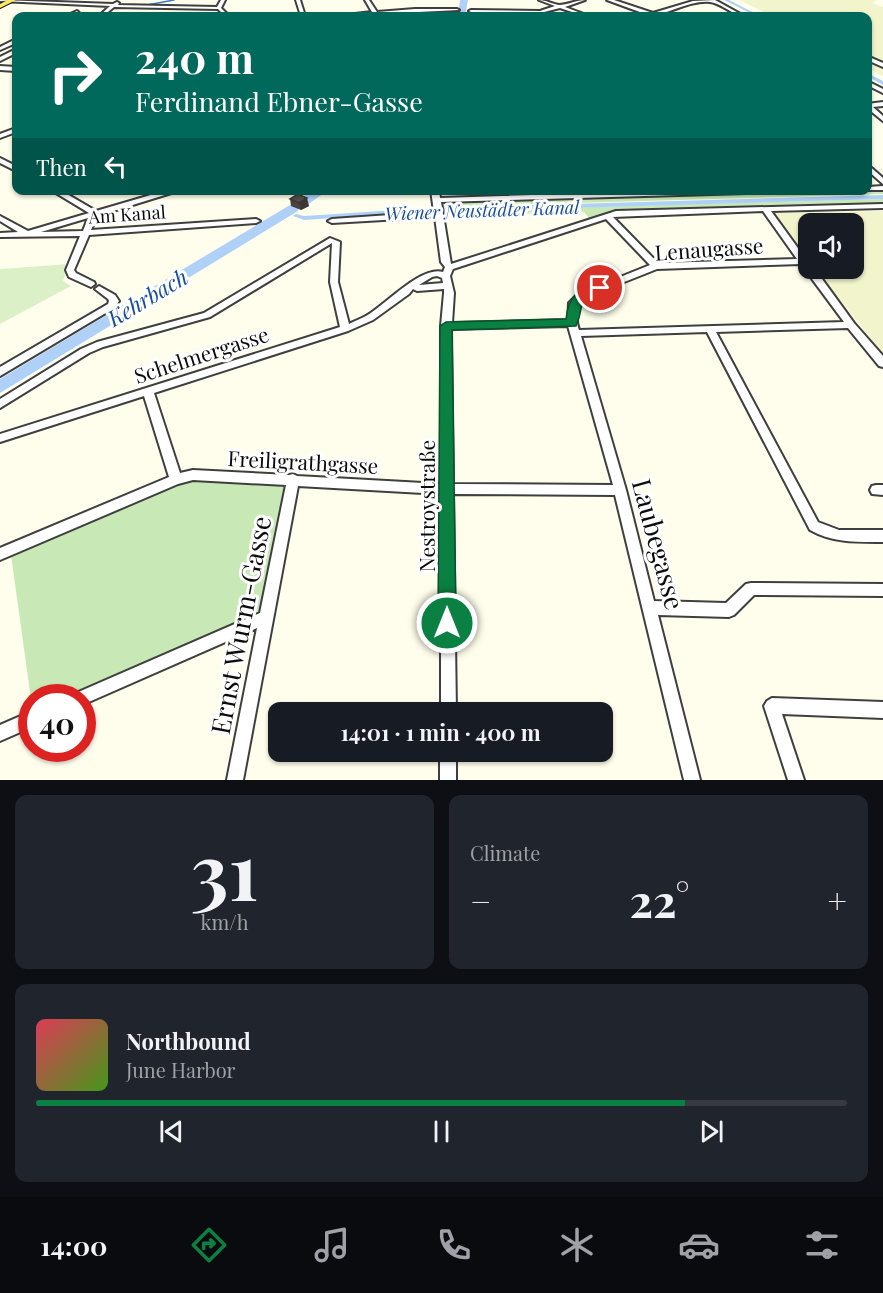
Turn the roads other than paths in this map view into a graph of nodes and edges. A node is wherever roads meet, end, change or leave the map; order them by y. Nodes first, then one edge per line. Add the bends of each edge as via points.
1 (12, 0) edge
2 (91, 0) edge
3 (122, 0) edge
4 (224, 0) edge
5 (412, 0) edge
6 (541, 0) edge
7 (583, 0) edge
8 (609, 0) edge
9 (711, 0) edge
10 (1, 4) edge
11 (85, 4) junction
12 (114, 6) junction
13 (175, 7) junction
14 (561, 7) junction
15 (219, 8) junction
16 (414, 10) junction
17 (106, 12) edge
18 (168, 12) edge
19 (223, 12) edge
20 (399, 12) edge
21 (442, 12) edge
22 (547, 12) edge
23 (575, 12) edge
24 (642, 12) edge
25 (664, 12) edge
26 (733, 12) edge
27 (872, 171) edge
28 (883, 182) edge
29 (63, 195) edge
30 (160, 195) edge
31 (435, 195) edge
32 (538, 195) edge
33 (436, 202) junction
34 (883, 206) edge
35 (765, 209) junction
36 (94, 213) junction
37 (438, 214) junction
38 (607, 215) junction
39 (0, 218) edge
40 (256, 221) dead end
41 (332, 221) dead end
42 (87, 233) junction
43 (25, 234) junction
44 (0, 236) edge
45 (798, 255) edge
46 (798, 261) edge
47 (656, 266) junction
48 (439, 277) junction
49 (816, 279) edge
50 (851, 325) junction
51 (446, 326) junction
52 (573, 328) junction
53 (345, 329) junction
54 (710, 329) junction
55 (883, 363) edge
56 (0, 372) edge
57 (148, 392) junction
58 (0, 404) edge
59 (0, 438) edge
60 (176, 479) junction
61 (293, 479) junction
62 (447, 489) junction
63 (620, 490) junction
64 (883, 536) edge
65 (0, 554) edge
66 (883, 590) edge
67 (651, 608) junction
68 (265, 618) junction
69 (96, 691) edge
70 (448, 702) edge
71 (883, 710) edge
72 (18, 725) edge
73 (0, 733) edge
74 (448, 762) edge
75 (235, 780) edge
76 (448, 780) edge
77 (692, 780) edge
78 (796, 780) edge

1 - 10 main road
1 - 11 street
2 - 11 street
3 - 12 street
4 - 15 street
5 - 16 street
6 - 14 street
7 - 14 street
8 - 24 street
9 - 25 street
9 - 26 street
11 - 12 street
12 - 13 street
12 - 17 street
13 - 15 street
13 - 18 street
14 - 22 street
14 - 23 street
15 - 19 street
16 - 20 street
16 - 21 street
27 - 28 street
29 - 36 street
30 - 36 street
31 - 33 street
32 - 33 street
33 - 37 street
34 - 35 street, Schelmergasse
35 - 38 street, Schelmergasse
35 - 45 street
36 - 42 street
36 - 43 street
37 - 41 street
37 - 48 street
38 - 47 street
38 - 48 street, Schelmergasse via 463,263
39 - 43 street
40 - 42 street, Am Kanal
42 - 43 street, Am Kanal
42 - 56 street via 70,270 72,275 112,297 111,306
43 - 44 street, Am Kanal
46 - 47 street, Lenaugasse
47 - 52 street, Lenaugasse via 581,296 574,303
48 - 51 street, Nestroystraße via 447,299
48 - 53 street, Schelmergasse
49 - 50 street
50 - 54 street
50 - 55 street
51 - 52 street
51 - 62 street, Nestroystraße
52 - 54 street
52 - 63 street, Laubegasse
53 - 57 street, Schelmergasse
53 - 58 street via 334,282 336,242 330,240 218,310 100,344
54 - 64 street via 814,526 838,536
57 - 59 street, Schelmergasse
57 - 60 street
60 - 61 street, Freiligrathgasse via 193,475
60 - 65 street, Freiligrathgasse
61 - 62 street, Freiligrathgasse
61 - 68 street, Ernst Wurm-Gasse
62 - 63 street, Freiligrathgasse
62 - 70 street, Nestroystraße
63 - 67 street, Laubegasse
66 - 67 street via 751,589 729,610
67 - 77 street, Laubegasse
68 - 69 street
68 - 75 street, Ernst Wurm-Gasse
71 - 78 street via 772,706
72 - 73 street
74 - 76 street

